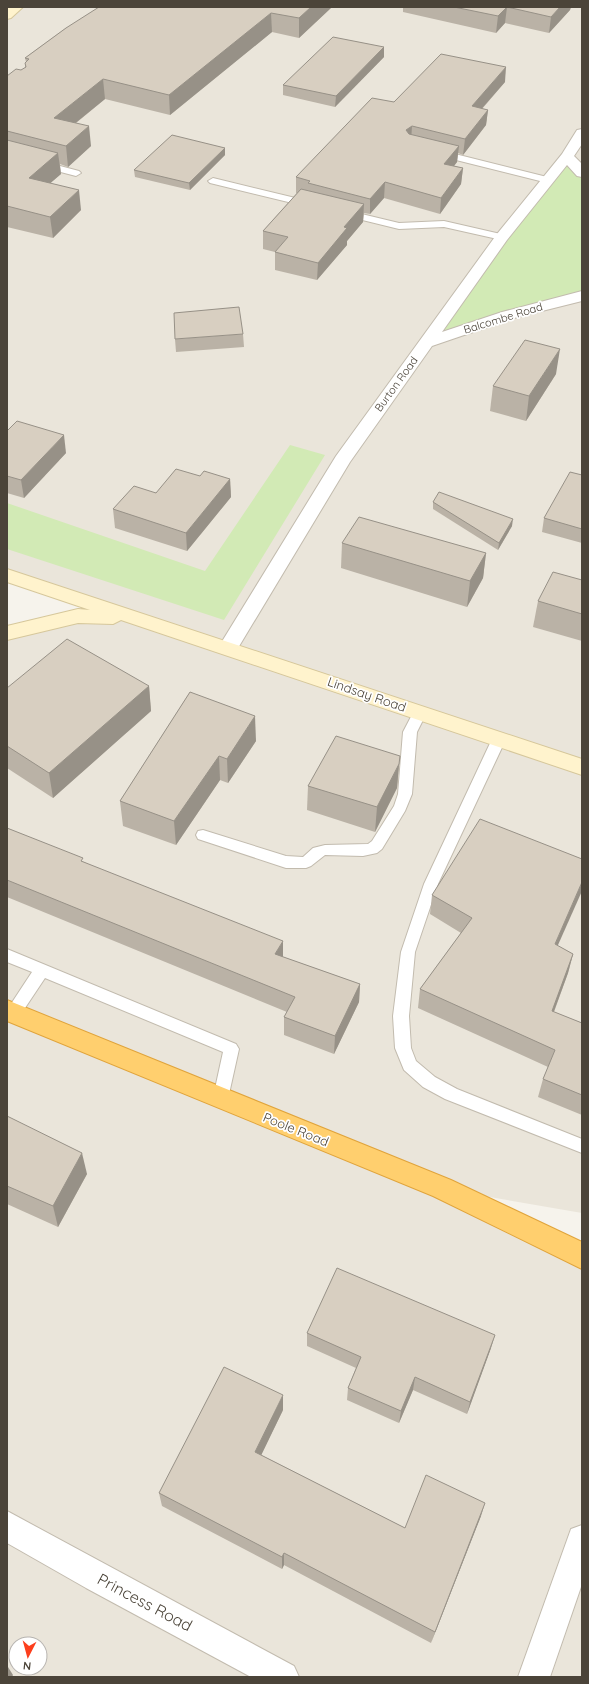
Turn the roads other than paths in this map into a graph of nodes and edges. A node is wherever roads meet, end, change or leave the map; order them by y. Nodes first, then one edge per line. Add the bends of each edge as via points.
1 (17, 7) edge
2 (7, 15) edge
3 (582, 133) edge
4 (426, 149) edge
5 (7, 155) edge
6 (567, 156) junction
7 (582, 173) edge
8 (76, 174) dead end
9 (548, 180) junction
10 (213, 182) dead end
11 (321, 207) edge
12 (337, 211) edge
13 (502, 237) junction
14 (582, 296) edge
15 (426, 343) junction
16 (7, 575) edge
17 (152, 624) junction
18 (7, 633) edge
19 (228, 648) junction
20 (420, 712) junction
21 (499, 739) junction
22 (582, 767) edge
23 (203, 835) dead end
24 (7, 955) edge
25 (42, 970) junction
26 (10, 1011) edge
27 (221, 1098) junction
28 (582, 1146) edge
29 (582, 1256) edge
30 (7, 1526) edge
31 (582, 1540) edge
32 (253, 1669) edge
33 (283, 1677) edge
34 (534, 1677) edge

1 - 2 street
3 - 6 street, Burton Road
4 - 9 lane
5 - 8 lane
6 - 7 street
6 - 9 street, Burton Road
9 - 13 street, Burton Road
10 - 11 lane
12 - 13 lane via 399,226 444,224
13 - 15 street, Burton Road
14 - 15 street, Balcombe Road via 508,315
15 - 19 street, Burton Road via 342,460
16 - 17 street, Lindsay Road
17 - 18 street, Lindsay Road via 110,616 78,616
17 - 19 street, Lindsay Road
19 - 20 street, Lindsay Road
20 - 21 street, Lindsay Road
20 - 23 lane via 410,732 405,794 382,840 372,849 324,850 306,862 295,863
21 - 22 street, Lindsay Road
21 - 28 lane via 431,884 408,952 401,1016 402,1048 410,1065 429,1082 451,1094
24 - 25 lane
25 - 26 lane
25 - 27 lane via 231,1049
26 - 27 highway, Poole Road
27 - 29 highway, Poole Road via 442,1188
30 - 32 street, Princess Road
31 - 34 street
32 - 33 street, Princess Road

